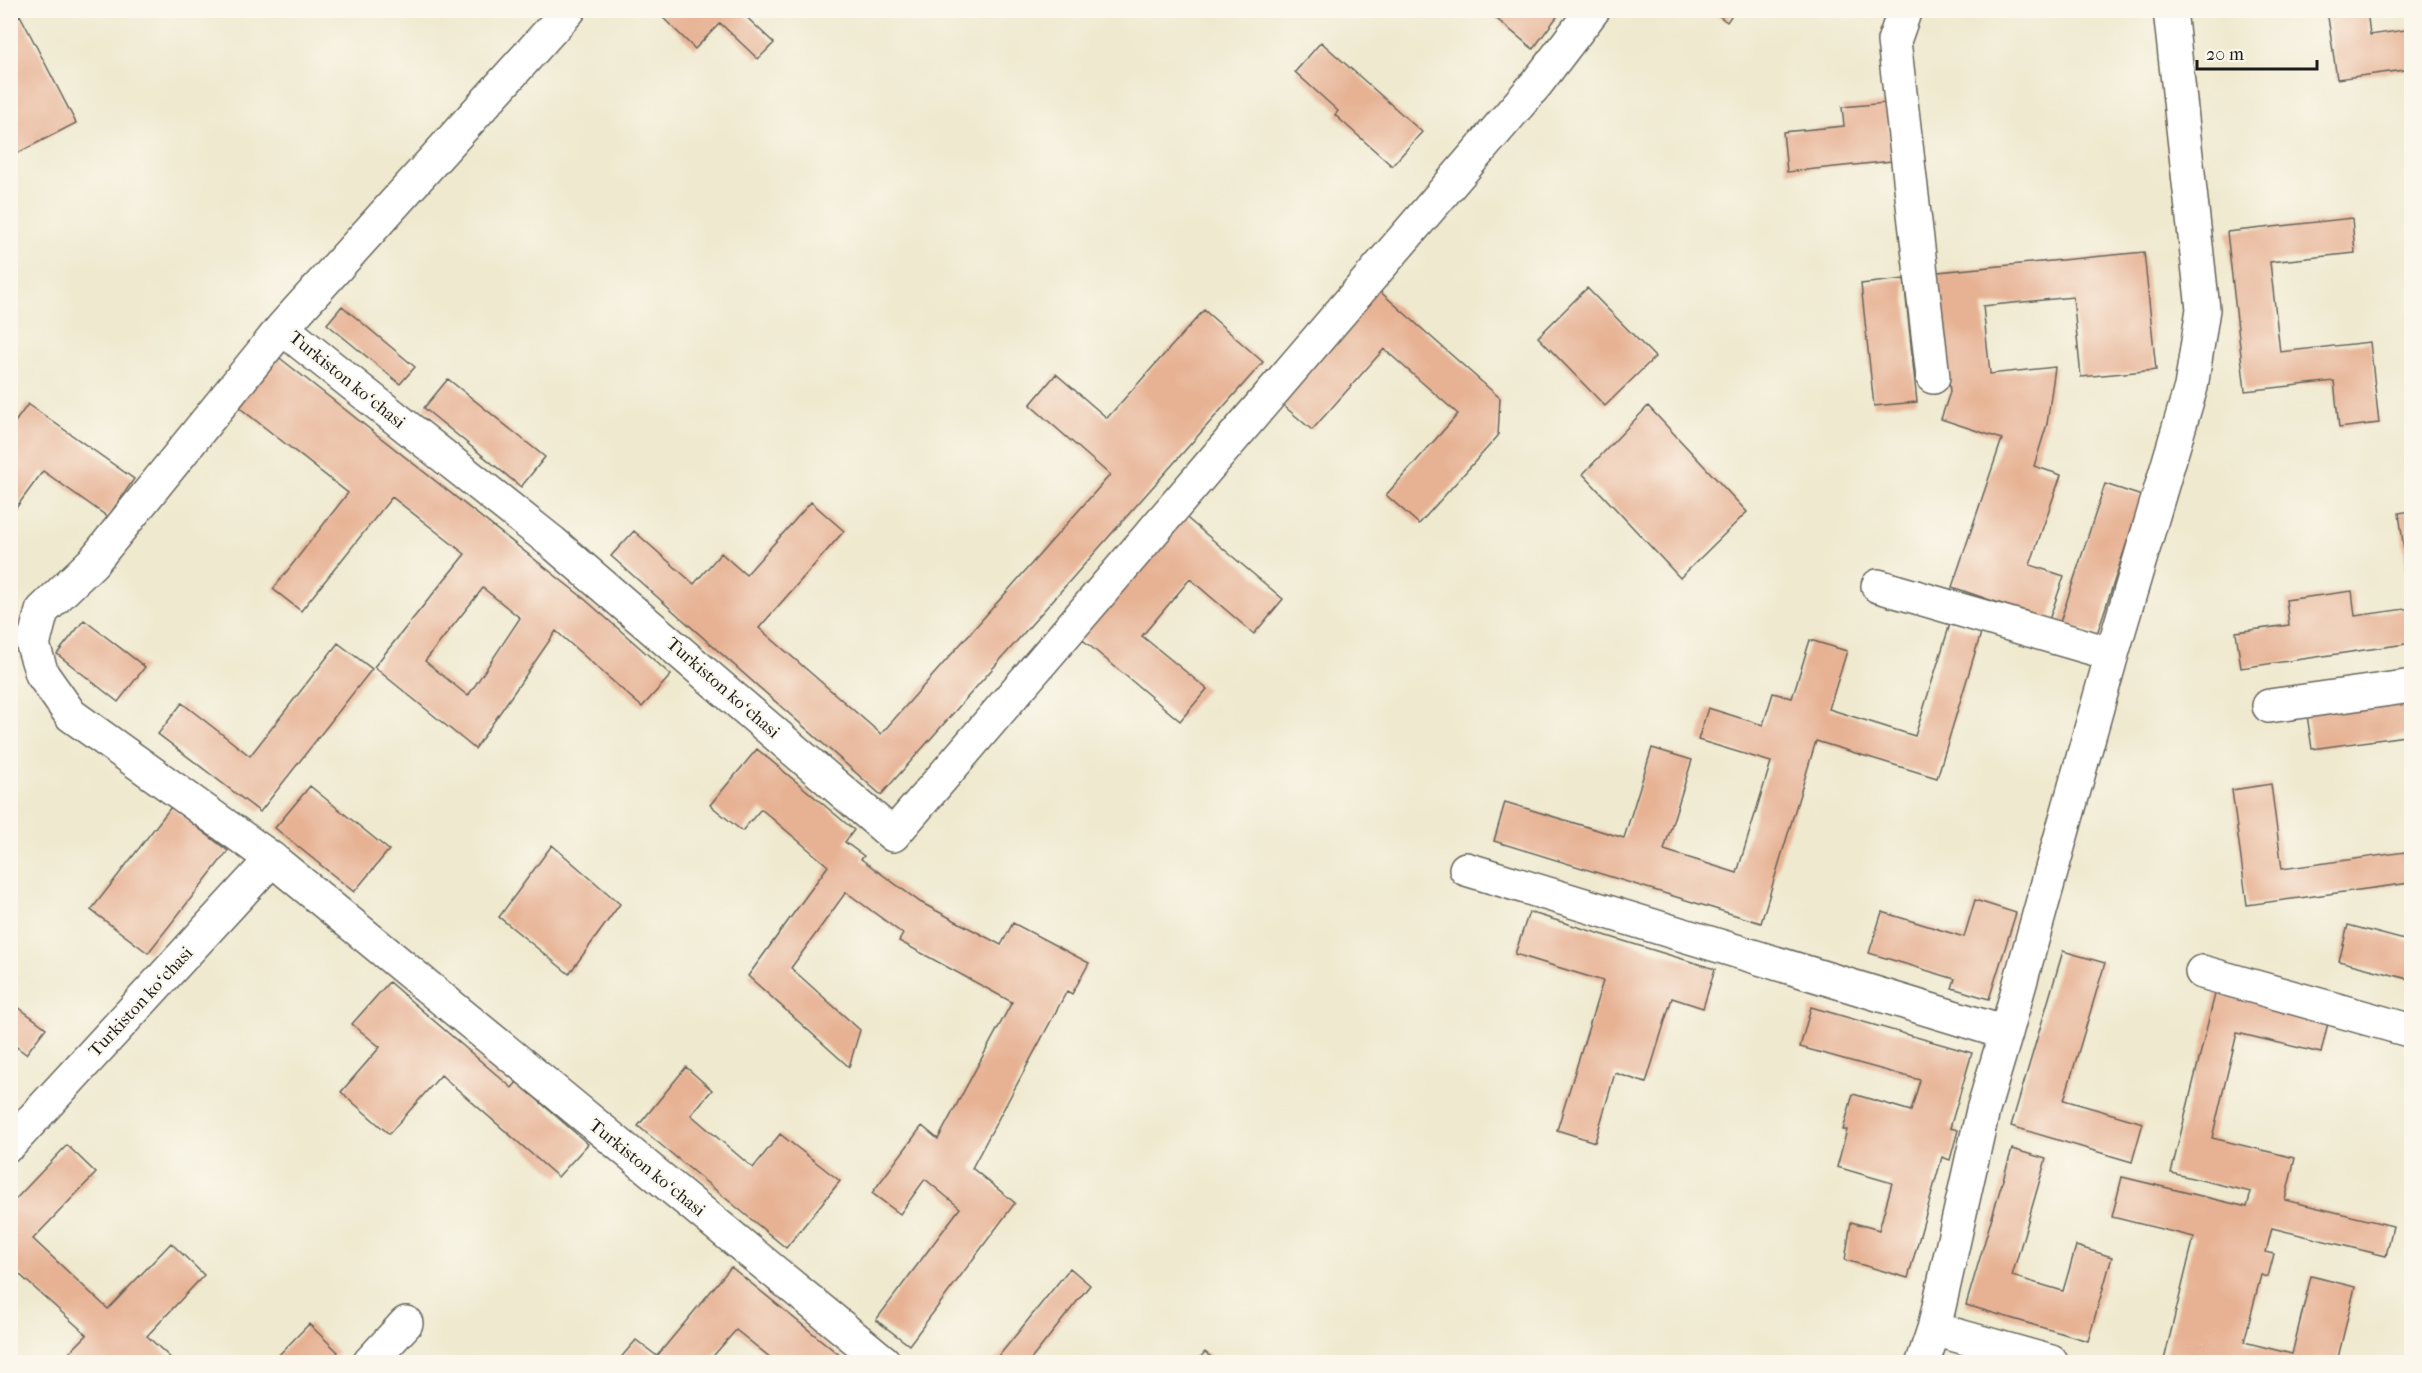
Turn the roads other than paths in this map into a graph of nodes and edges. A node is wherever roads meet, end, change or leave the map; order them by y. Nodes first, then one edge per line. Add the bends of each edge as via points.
1 (569, 10) edge
2 (1593, 10) edge
3 (1905, 10) edge
4 (2170, 10) edge
5 (282, 328) junction
6 (1933, 377) dead end
7 (1878, 586) dead end
8 (2112, 654) junction
9 (2412, 686) edge
10 (2269, 706) dead end
11 (272, 859) junction
12 (1466, 869) dead end
13 (2202, 972) dead end
14 (2412, 1031) edge
15 (2006, 1033) junction
16 (10, 1144) edge
17 (406, 1323) dead end
18 (1934, 1329) junction
19 (370, 1362) edge
20 (884, 1362) edge
21 (1923, 1362) edge
22 (2051, 1362) edge

1 - 5 street
2 - 5 street, Turkiston koʻchasi via 1537,83 893,835 552,542
3 - 6 street via 1894,41
4 - 8 street via 2203,309 2191,387
5 - 11 street, Turkiston koʻchasi via 93,562 42,611 33,645 42,674 71,715
7 - 8 street
8 - 15 street
9 - 10 street
11 - 16 street, Turkiston koʻchasi
11 - 20 street, Turkiston koʻchasi
12 - 15 street
13 - 14 street
15 - 18 street via 1983,1110
17 - 19 street
18 - 21 street
18 - 22 street

